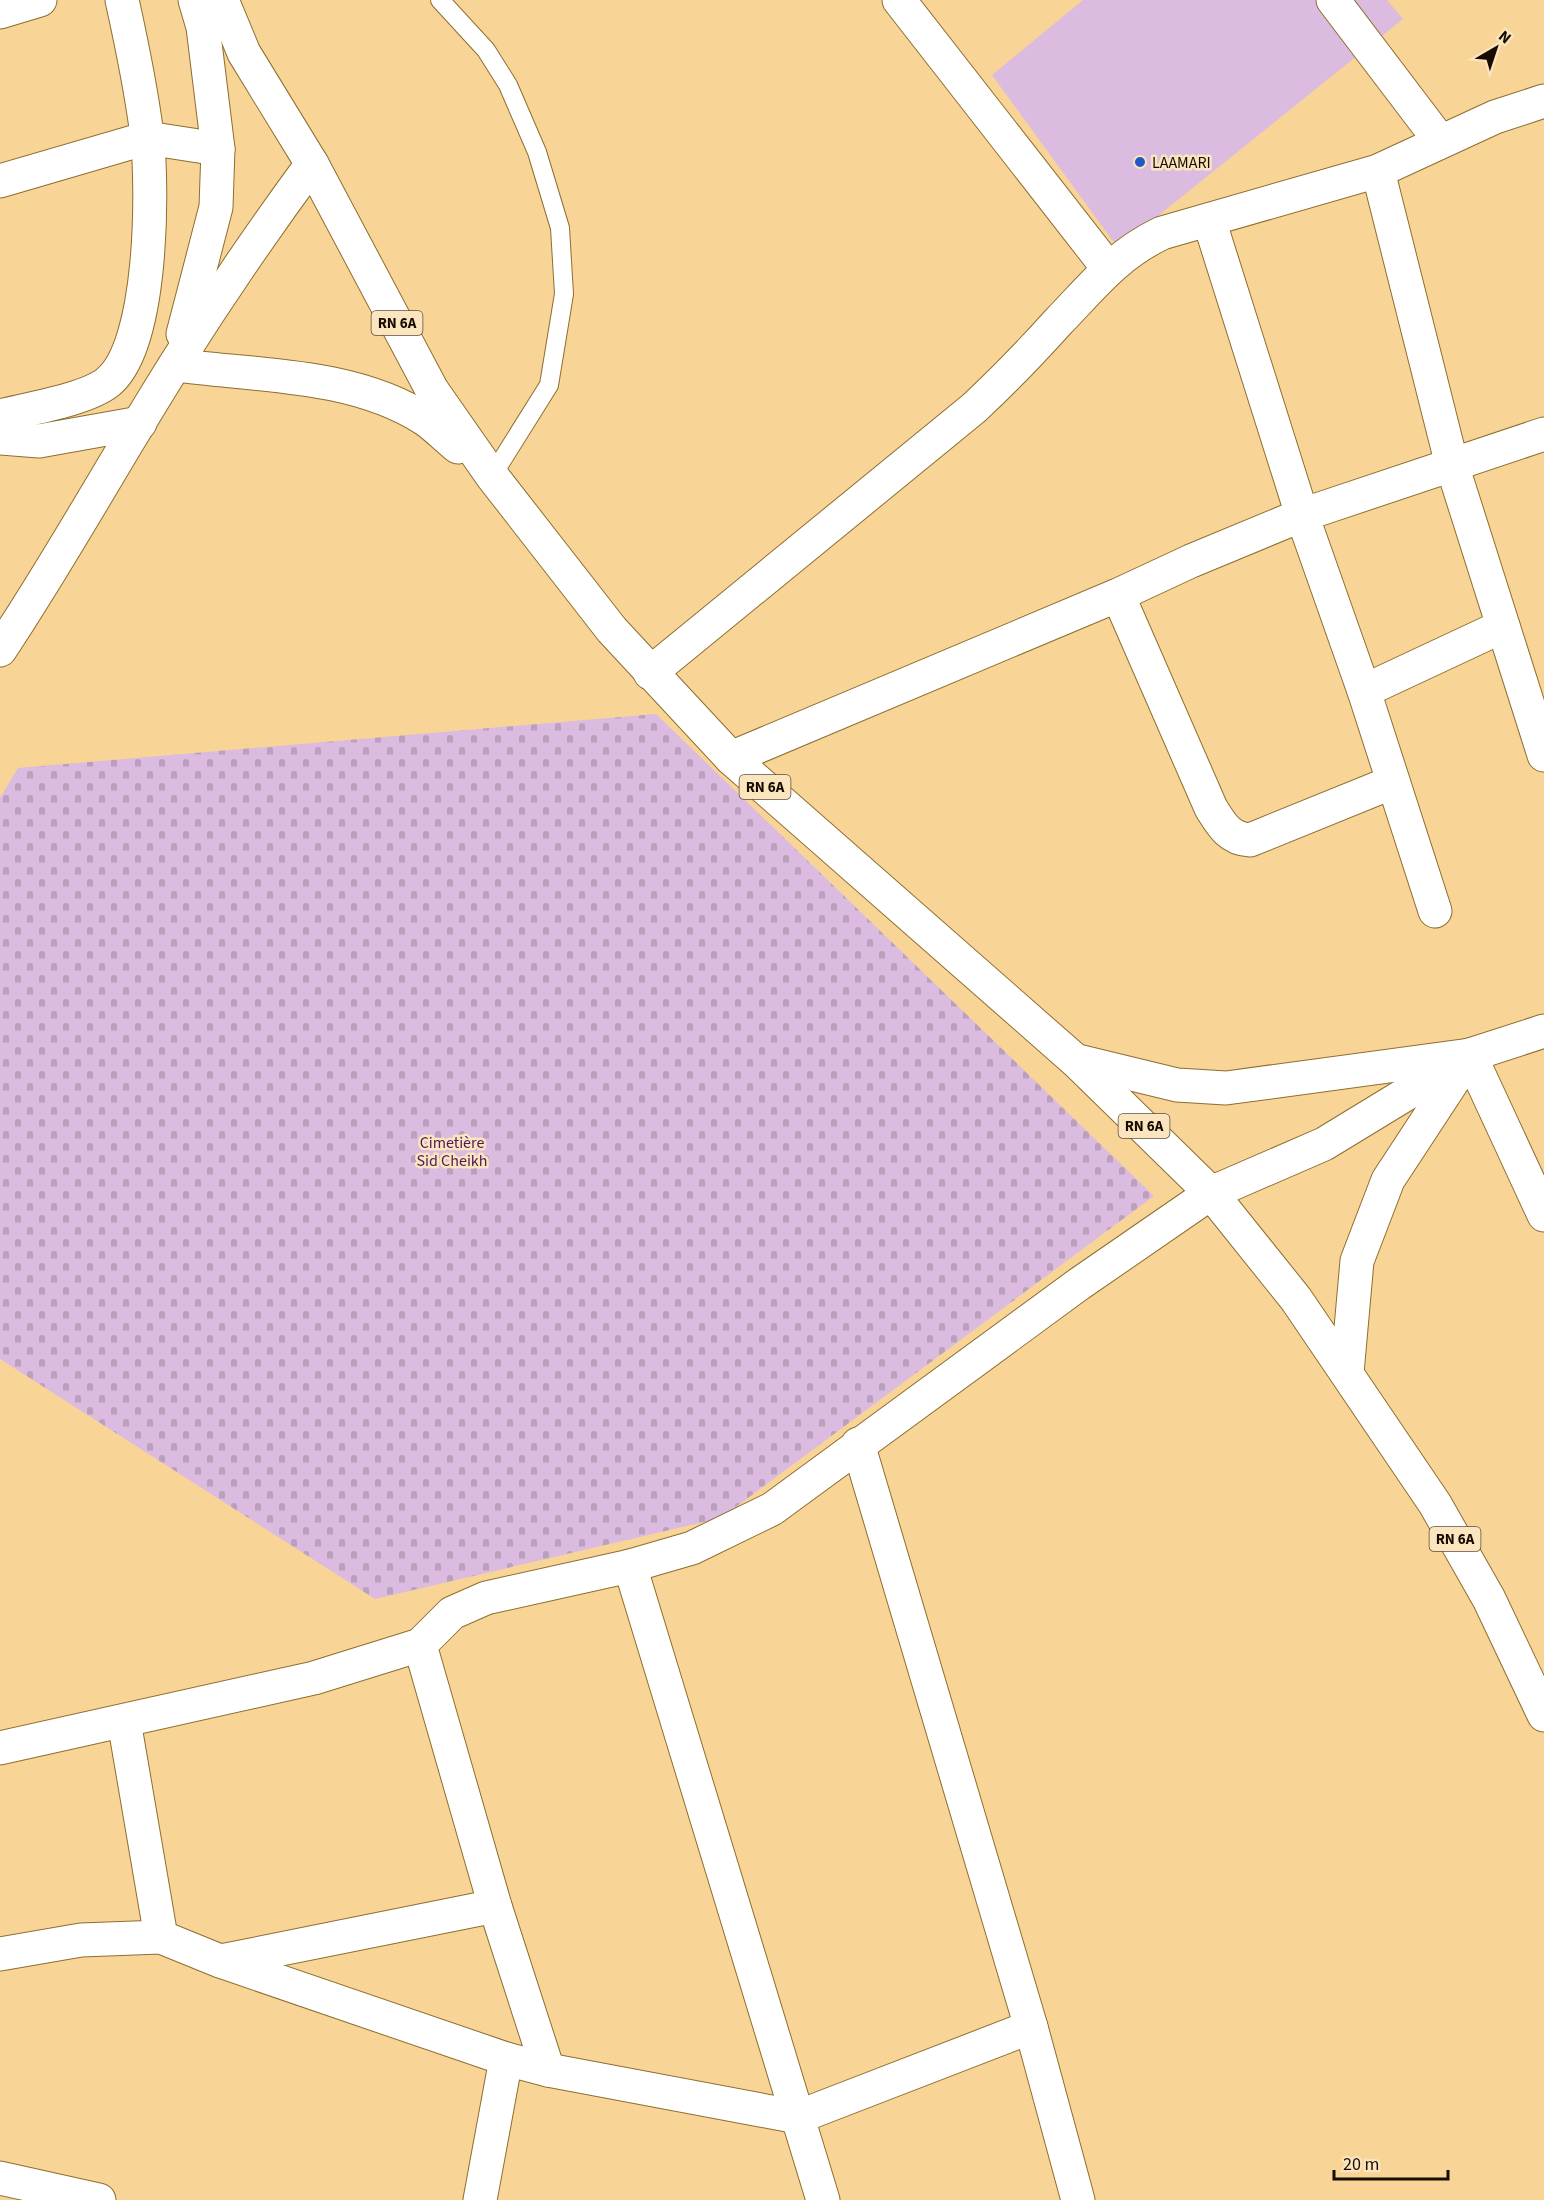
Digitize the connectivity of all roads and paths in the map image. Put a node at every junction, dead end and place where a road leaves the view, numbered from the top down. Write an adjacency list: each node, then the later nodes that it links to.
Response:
1 (40, 0): 8 (street)
2 (122, 0): 10 (street)
3 (195, 0): 12 (street)
4 (222, 0): 13 (street, RN 6A)
5 (440, 0): 24 (lane)
6 (899, 0): 17 (street)
7 (1333, 0): 11 (street)
8 (0, 12)
9 (1544, 101): 11 (street)
10 (147, 138): 12 (street); 15 (street); 19 (street)
11 (1440, 141): 14 (street)
12 (218, 149): 18 (street)
13 (312, 164): 18 (street); 24 (street, RN 6A)
14 (1378, 171): 16 (street); 23 (street)
15 (0, 182)
16 (1209, 220): 17 (street); 25 (street)
17 (1108, 268): 29 (street)
18 (175, 365): 20 (street); 24 (street)
19 (0, 416)
20 (140, 423): 22 (street); 28 (street)
21 (1544, 434): 23 (street)
22 (0, 438)
23 (1452, 465): 25 (street); 27 (street)
24 (492, 476): 29 (street, RN 6A)
25 (1302, 515): 26 (street); 30 (street)
26 (1118, 595): 32 (street); 33 (street)
27 (1503, 626): 30 (street); 31 (street)
28 (0, 650)
29 (650, 673): 32 (street, RN 6A)
30 (1364, 691): 33 (street)
31 (1544, 755)
32 (731, 758): 37 (street, RN 6A)
33 (1392, 782): 34 (street)
34 (1435, 911)
35 (1544, 1032): 36 (street)
36 (1470, 1054): 37 (street); 38 (street); 39 (street); 40 (street)
37 (1076, 1061): 38 (street, RN 6A)
38 (1211, 1193): 40 (street, RN 6A); 41 (street)
39 (1544, 1215)
40 (1347, 1372): 44 (street, RN 6A)
41 (858, 1443): 42 (street); 51 (street)
42 (630, 1566): 43 (street); 54 (street)
43 (420, 1645): 45 (street); 47 (street)
44 (1541, 1699)
45 (124, 1721): 46 (street); 48 (street)
46 (0, 1748)
47 (495, 1906): 50 (street); 53 (street)
48 (161, 1937): 49 (street); 50 (street)
49 (0, 1954)
50 (220, 1961): 52 (street)
51 (1030, 2027): 54 (street); 59 (street)
52 (506, 2059): 53 (street); 57 (street)
53 (548, 2070): 54 (street)
54 (798, 2117): 58 (street)
55 (0, 2178): 56 (street)
56 (99, 2200)
57 (480, 2200)
58 (824, 2200)
59 (1078, 2200)

